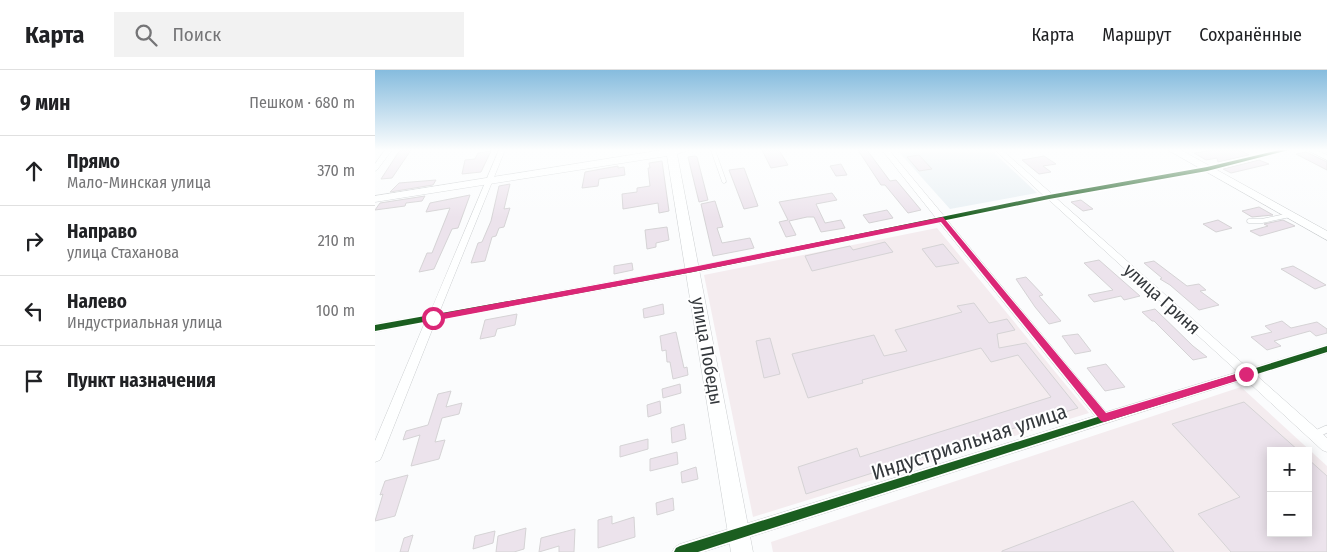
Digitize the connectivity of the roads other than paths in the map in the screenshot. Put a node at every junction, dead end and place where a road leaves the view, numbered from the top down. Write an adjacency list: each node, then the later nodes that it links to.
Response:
1 (492, 172): 10 (street)
2 (545, 172): 10 (street)
3 (678, 172): 17 (street, улица Победы)
4 (721, 172): 9 (lane)
5 (904, 172): 14 (street)
6 (1022, 172): 11 (street, улица Гриня)
7 (1187, 172): 11 (street)
8 (1213, 172): 13 (street)
9 (724, 181)
10 (488, 182): 12 (street); 18 (street)
11 (1049, 197): 14 (street); 21 (street, улица Гриня)
12 (375, 199)
13 (1290, 215): 15 (lane); 16 (street)
14 (943, 219): 17 (street); 22 (street)
15 (1249, 221)
16 (1327, 236)
17 (693, 270): 18 (street); 27 (street, улица Победы)
18 (433, 318): 19 (street); 26 (street)
19 (375, 328)
20 (1327, 350): 21 (street, Индустриальная улица)
21 (1246, 374): 22 (street, Индустриальная улица); 24 (street, улица Гриня)
22 (1104, 418): 27 (street, Индустриальная улица)
23 (1327, 430): 24 (lane)
24 (1314, 434): 25 (street, улица Гриня)
25 (1327, 446)
26 (375, 456)
27 (739, 535): 28 (street, Индустриальная улица); 29 (street, улица Победы)
28 (680, 552)
29 (742, 552)

